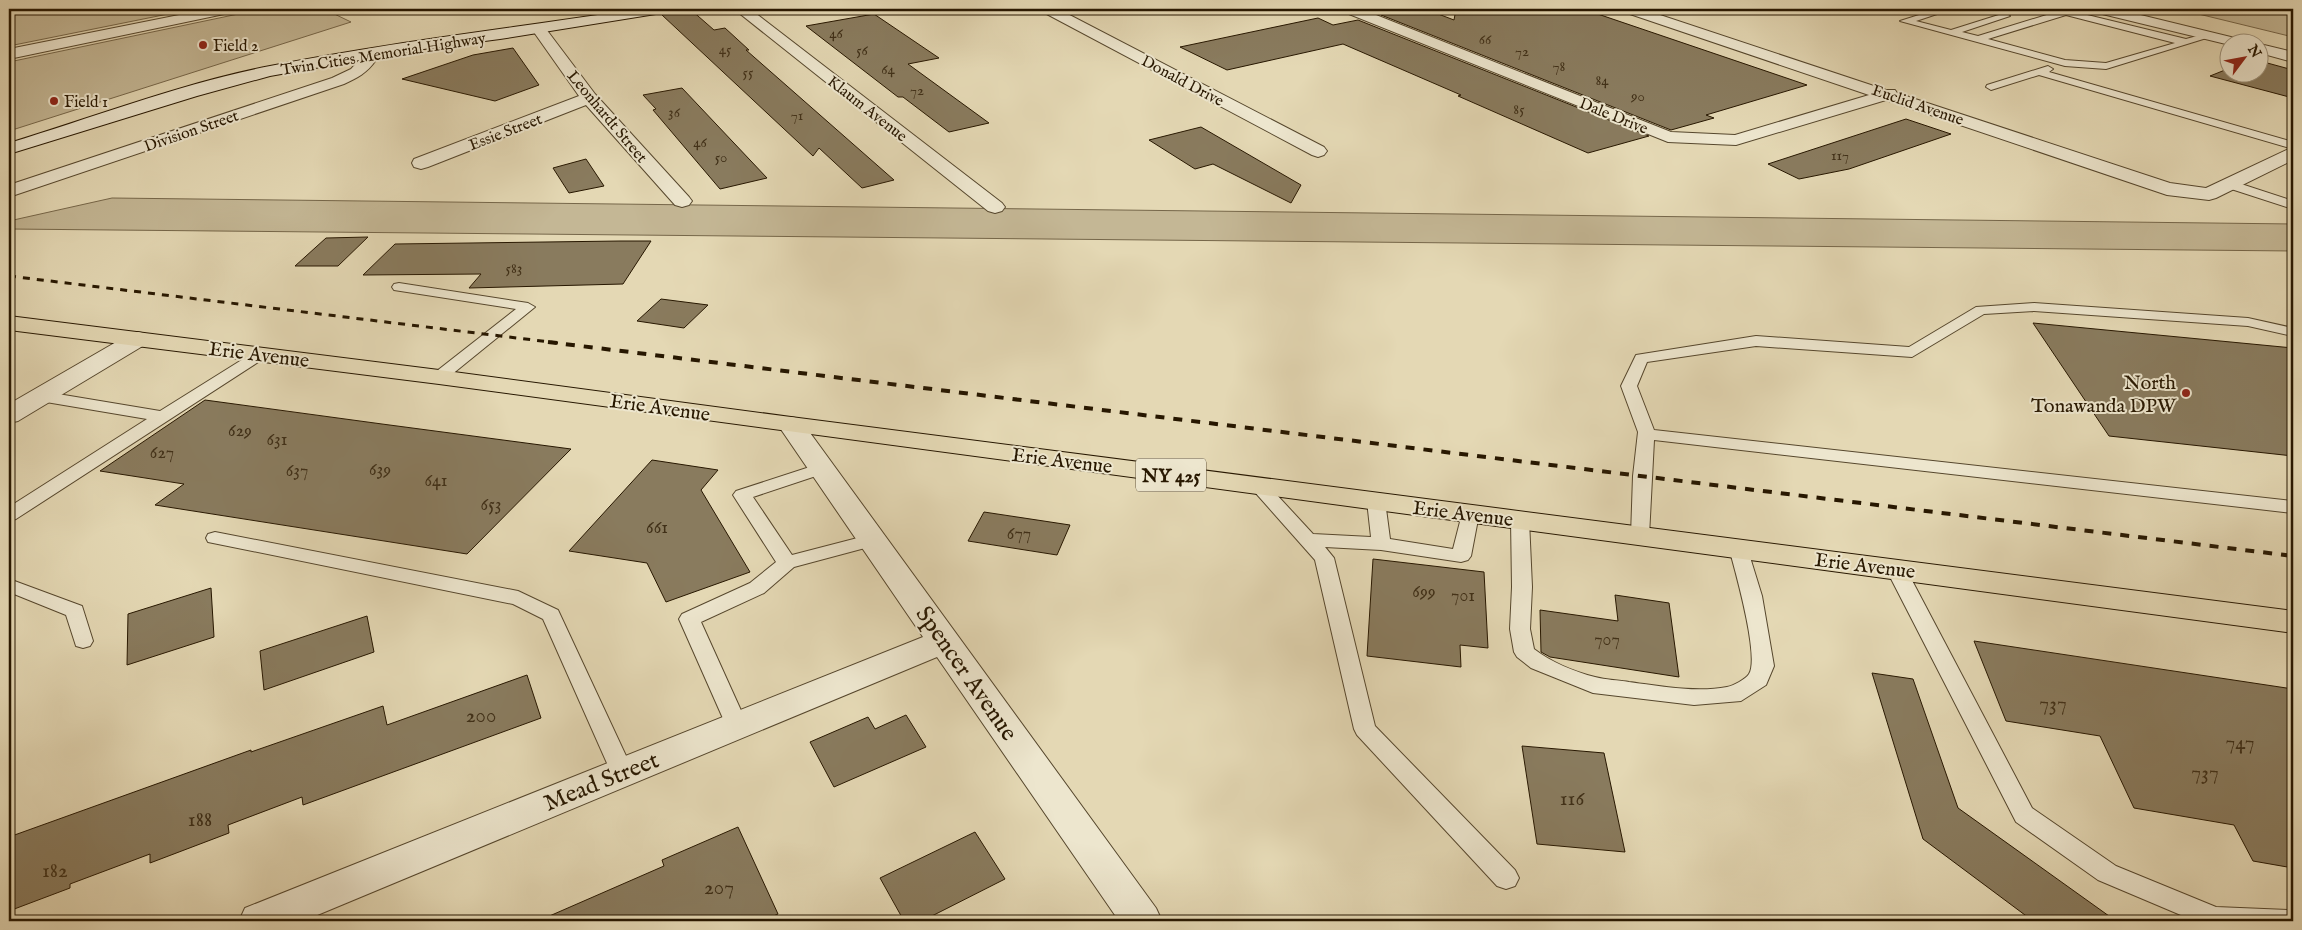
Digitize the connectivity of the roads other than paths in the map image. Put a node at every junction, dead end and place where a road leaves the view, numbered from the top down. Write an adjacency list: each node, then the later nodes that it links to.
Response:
1 (229, 9): 20 (street)
2 (662, 9): 12 (street)
3 (741, 9): 38 (street, Klaum Avenue)
4 (1048, 9): 30 (street, Donald Drive)
5 (1349, 9): 26 (street, Dale Drive)
6 (1629, 9): 26 (street, Euclid Avenue)
7 (1947, 9): 13 (lane)
8 (2075, 9): 10 (lane)
9 (2099, 9): 15 (street)
10 (2065, 12): 16 (lane); 18 (lane)
11 (2005, 16): 13 (lane)
12 (538, 28): 14 (street); 27 (street, Leonhardt Street)
13 (1950, 33): 16 (lane)
14 (500, 35): 22 (street, Twin Cities Memorial Highway); 29 (street, Twin Cities Memorial Highway)
15 (2208, 36): 17 (street); 18 (lane)
16 (1978, 39): 23 (lane)
17 (2220, 39)
18 (2186, 42): 23 (lane)
19 (2270, 51): 21 (street)
20 (9, 54)
21 (2293, 57)
22 (368, 60): 33 (street, Twin Cities Memorial Highway); 35 (street, Division Street)
23 (2065, 63): 24 (lane)
24 (2039, 72): 25 (lane); 28 (lane)
25 (1991, 87)
26 (1889, 94): 34 (street, Euclid Avenue)
27 (589, 98): 32 (street, Essie Street); 36 (street, Leonhardt Street)
28 (2293, 146)
29 (9, 149)
30 (1318, 151)
31 (2293, 153): 34 (street)
32 (422, 164)
33 (9, 165)
34 (2229, 184): 37 (lane)
35 (9, 192)
36 (682, 201)
37 (2293, 205)
38 (995, 207)
39 (399, 287): 44 (lane)
40 (9, 323): 42 (main road, Erie Avenue / NY 425)
41 (2293, 332): 49 (lane)
42 (138, 339): 43 (main road, Erie Avenue / NY 425); 45 (street)
43 (261, 354): 44 (main road, Erie Avenue / NY 425); 47 (lane)
44 (439, 377): 48 (main road, Erie Avenue / NY 425)
45 (40, 396): 46 (street); 47 (lane)
46 (9, 415)
47 (163, 417): 55 (lane)
48 (791, 425): 50 (street, Spencer Avenue); 51 (main road, Erie Avenue / NY 425)
49 (1646, 434): 53 (lane); 57 (lane)
50 (822, 468): 59 (street, Spencer Avenue); 63 (lane)
51 (1259, 486): 52 (main road, Erie Avenue / NY 425); 60 (lane)
52 (1376, 502): 54 (main road, Erie Avenue / NY 425); 61 (lane)
53 (2293, 507)
54 (1470, 514): 56 (main road, Erie Avenue / NY 425); 61 (lane)
55 (9, 515)
56 (1520, 520): 57 (main road, Erie Avenue / NY 425); 62 (lane)
57 (1640, 536): 62 (main road, Erie Avenue / NY 425)
58 (215, 538): 70 (lane)
59 (873, 540): 63 (lane); 67 (street, Spencer Avenue)
60 (1308, 540): 61 (lane); 71 (lane)
61 (1382, 544)
62 (1738, 548): 64 (main road, Erie Avenue / NY 425)
63 (787, 563): 69 (lane)
64 (1896, 569): 66 (main road, Erie Avenue / NY 425); 74 (lane)
65 (9, 585): 68 (lane)
66 (2293, 622)
67 (944, 641): 69 (street, Mead Street); 73 (street, Spencer Avenue)
68 (83, 642)
69 (737, 726): 70 (street, Mead Street)
70 (622, 773): 72 (street, Mead Street)
71 (1506, 878)
72 (270, 919)
73 (1142, 921)
74 (2288, 921)

